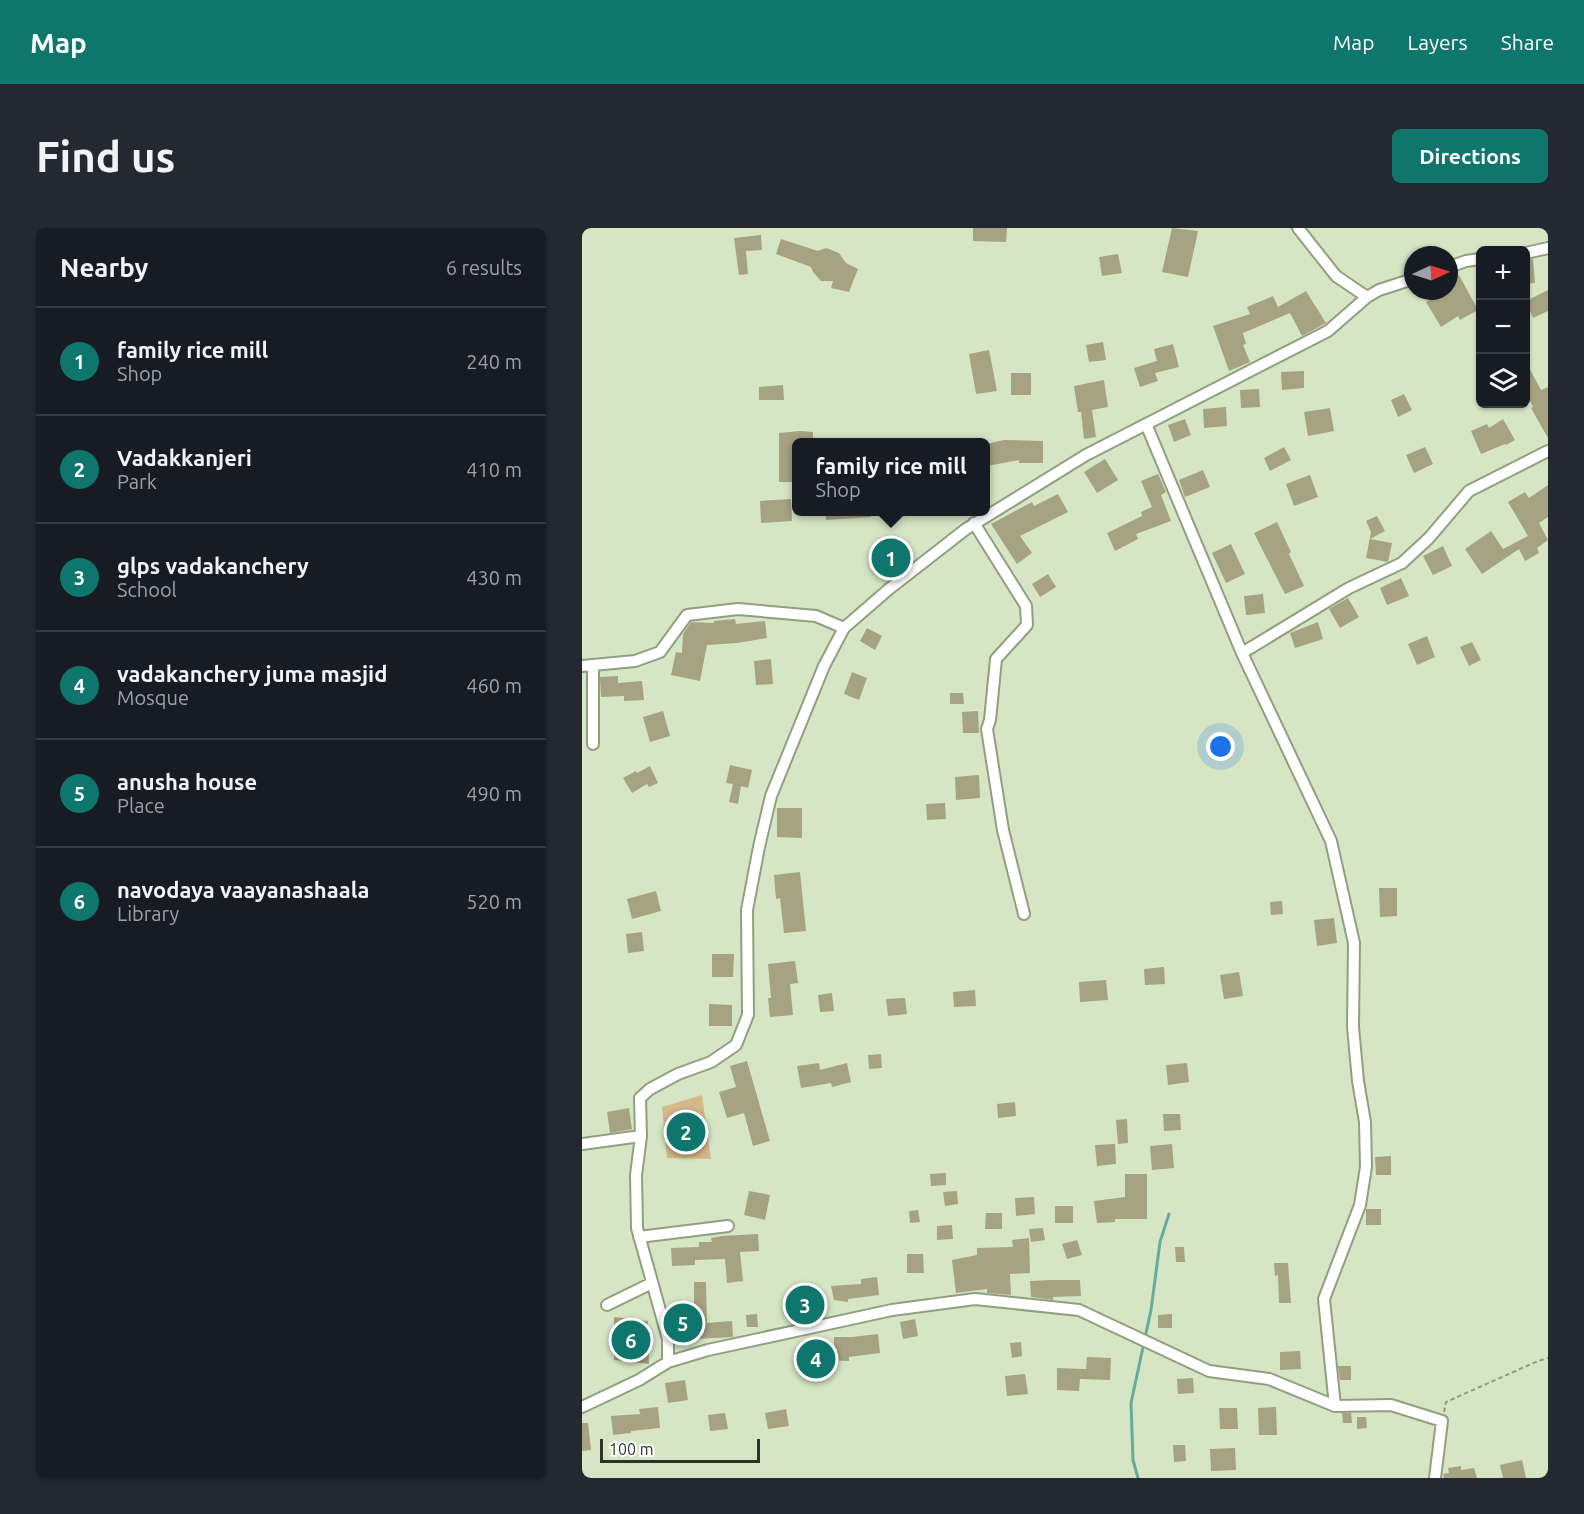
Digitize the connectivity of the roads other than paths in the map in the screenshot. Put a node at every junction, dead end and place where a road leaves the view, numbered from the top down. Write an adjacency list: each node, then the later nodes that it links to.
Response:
1 (1298, 228): 7 (street)
2 (1548, 248): 3 (street)
3 (1530, 252)
4 (1476, 260): 5 (street)
5 (1458, 264)
6 (1404, 282): 7 (street)
7 (1367, 297): 8 (street)
8 (1146, 424): 10 (street); 14 (street)
9 (1548, 452): 14 (street)
10 (990, 513)
11 (986, 516): 12 (street)
12 (974, 523): 13 (street); 17 (street)
13 (844, 628): 15 (street); 18 (street)
14 (1242, 653): 25 (street)
15 (588, 666): 16 (street)
16 (593, 744)
17 (1024, 914)
18 (641, 1136): 19 (street); 21 (street)
19 (582, 1144)
20 (728, 1226): 21 (street)
21 (639, 1237): 22 (street)
22 (652, 1283): 23 (street); 24 (street)
23 (607, 1305)
24 (668, 1362): 25 (street); 26 (street)
25 (1335, 1406): 27 (street)
26 (582, 1407)
27 (1436, 1478)

